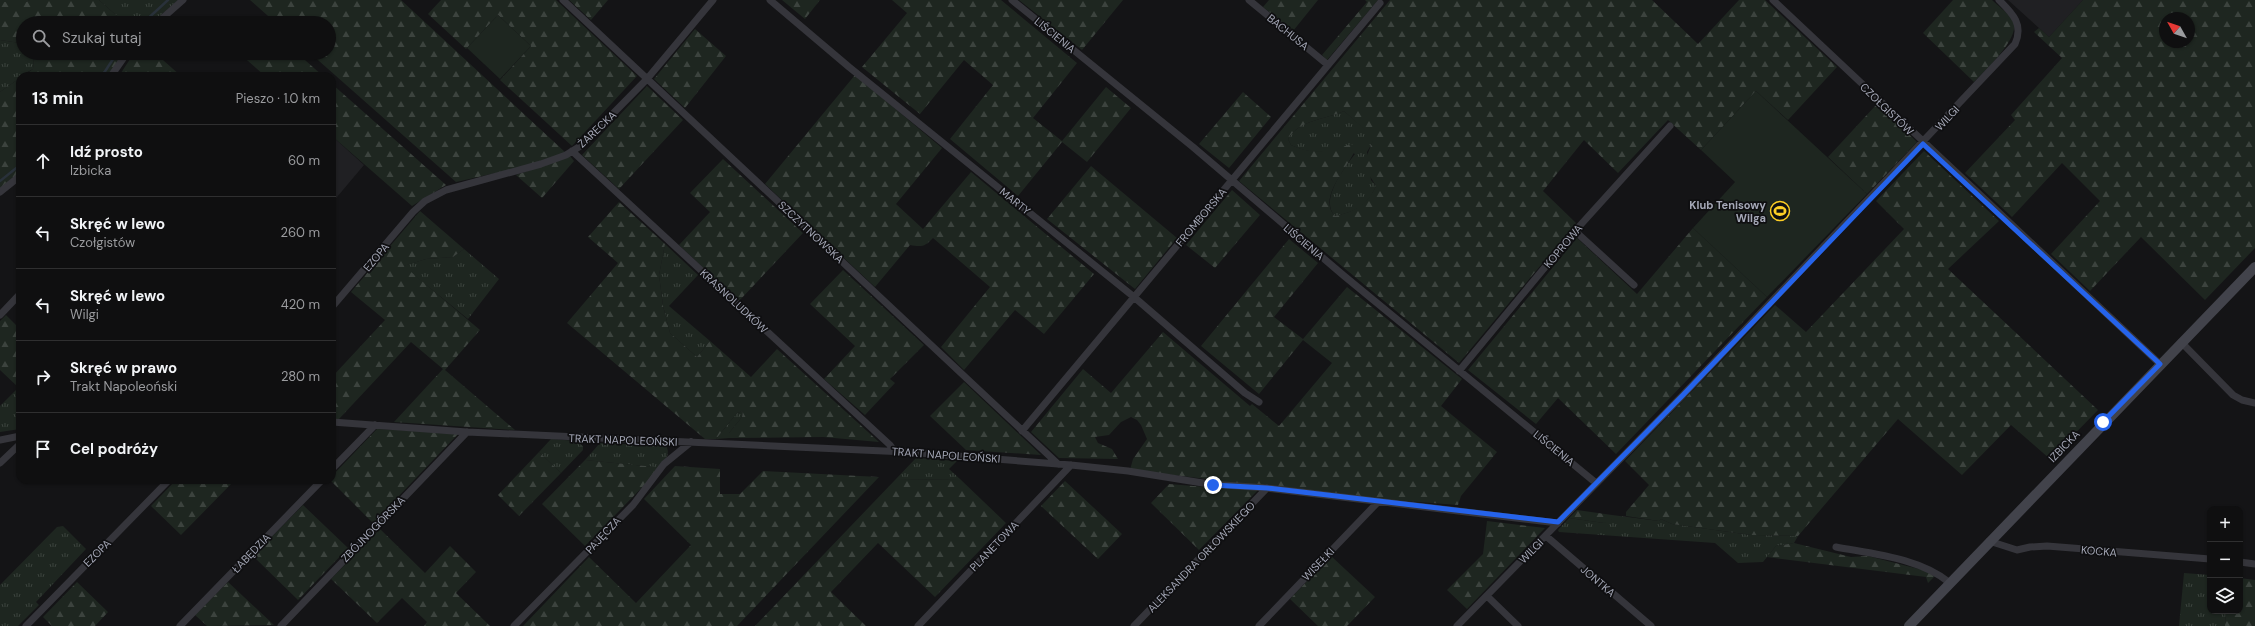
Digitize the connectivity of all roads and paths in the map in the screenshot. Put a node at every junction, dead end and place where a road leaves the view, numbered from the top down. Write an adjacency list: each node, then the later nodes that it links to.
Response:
1 (183, 0): 10 (street)
2 (562, 0): 14 (street, SZCZYTNOWSKA)
3 (713, 0): 14 (street, ŻARECKA)
4 (770, 0): 26 (street, MARTY)
5 (1012, 0): 19 (street, LIŚCIENIA)
6 (1248, 0): 12 (street, BACHUSA)
7 (1773, 0): 16 (street, CZOŁGISTÓW)
8 (1999, 0): 16 (street, WILGI)
9 (1380, 3): 12 (street, FROMBORSKA)
10 (165, 16)
11 (122, 60): 13 (street)
12 (1328, 65): 19 (street, FROMBORSKA)
13 (114, 72)
14 (647, 79): 17 (street, ŻARECKA); 36 (street, SZCZYTNOWSKA)
15 (1670, 126): 22 (street, KOPROWA)
16 (1923, 144): 30 (street, CZOŁGISTÓW); 47 (street, WILGI)
17 (572, 151): 21 (street, ŻARECKA); 42 (street, KRASNOLUDKÓW)
18 (16, 179): 20 (street)
19 (1232, 180): 26 (street, FROMBORSKA); 31 (street, LIŚCIENIA)
20 (0, 192)
21 (419, 205): 27 (street, EZOPA)
22 (1575, 231): 24 (street); 31 (street, KOPROWA)
23 (2255, 266): 29 (street, IZBICKA)
24 (1634, 285)
25 (16, 298): 28 (street)
26 (1134, 298): 32 (street, MARTY); 36 (street, FROMBORSKA)
27 (336, 302)
28 (0, 315)
29 (2180, 342): 30 (street, IZBICKA); 33 (street)
30 (2160, 364): 54 (street, IZBICKA)
31 (1459, 371): 47 (street, LIŚCIENIA)
32 (1259, 402)
33 (2255, 403)
34 (336, 422): 35 (street, TRAKT NAPOLEOŃSKI)
35 (375, 425): 37 (street, TRAKT NAPOLEOŃSKI); 45 (street)
36 (1022, 431): 44 (street, SZCZYTNOWSKA)
37 (467, 432): 40 (street, TRAKT NAPOLEOŃSKI); 63 (street, ZBÓJNOGÓRSKA)
38 (16, 437): 39 (street)
39 (0, 440)
40 (691, 442): 42 (street, TRAKT NAPOLEOŃSKI); 64 (street, PAJĘCZA)
41 (16, 448): 43 (street)
42 (894, 451): 44 (street, TRAKT NAPOLEOŃSKI)
43 (0, 463)
44 (1058, 464): 46 (street, TRAKT NAPOLEOŃSKI)
45 (336, 465)
46 (1071, 465): 50 (street, TRAKT NAPOLEOŃSKI); 65 (street, PLANETOWA)
47 (1596, 482): 52 (street, WILGI)
48 (165, 484): 61 (street, EZOPA)
49 (318, 484): 62 (street, ŁABĘDZIA)
50 (1267, 488): 51 (street, TRAKT NAPOLEOŃSKI); 66 (street, ALEKSANDRA ORŁOWSKIEGO)
51 (1378, 502): 52 (street, TRAKT NAPOLEOŃSKI); 67 (street, WISEŁKI)
52 (1558, 522): 53 (street, WILGI)
53 (1546, 536): 60 (street, WILGI); 70 (street, JONTKA)
54 (1989, 541): 56 (street, KOCKA); 59 (street, IZBICKA)
55 (1836, 547): 59 (street)
56 (2207, 559)
57 (2243, 562): 58 (street)
58 (2255, 564)
59 (1950, 583): 71 (street, IZBICKA)
60 (1486, 596): 68 (street, WILGI); 69 (street)
61 (26, 626)
62 (180, 626)
63 (281, 626)
64 (514, 626)
65 (918, 626)
66 (1134, 626)
67 (1259, 626)
68 (1458, 626)
69 (1518, 626)
70 (1651, 626)
71 (1909, 626)

